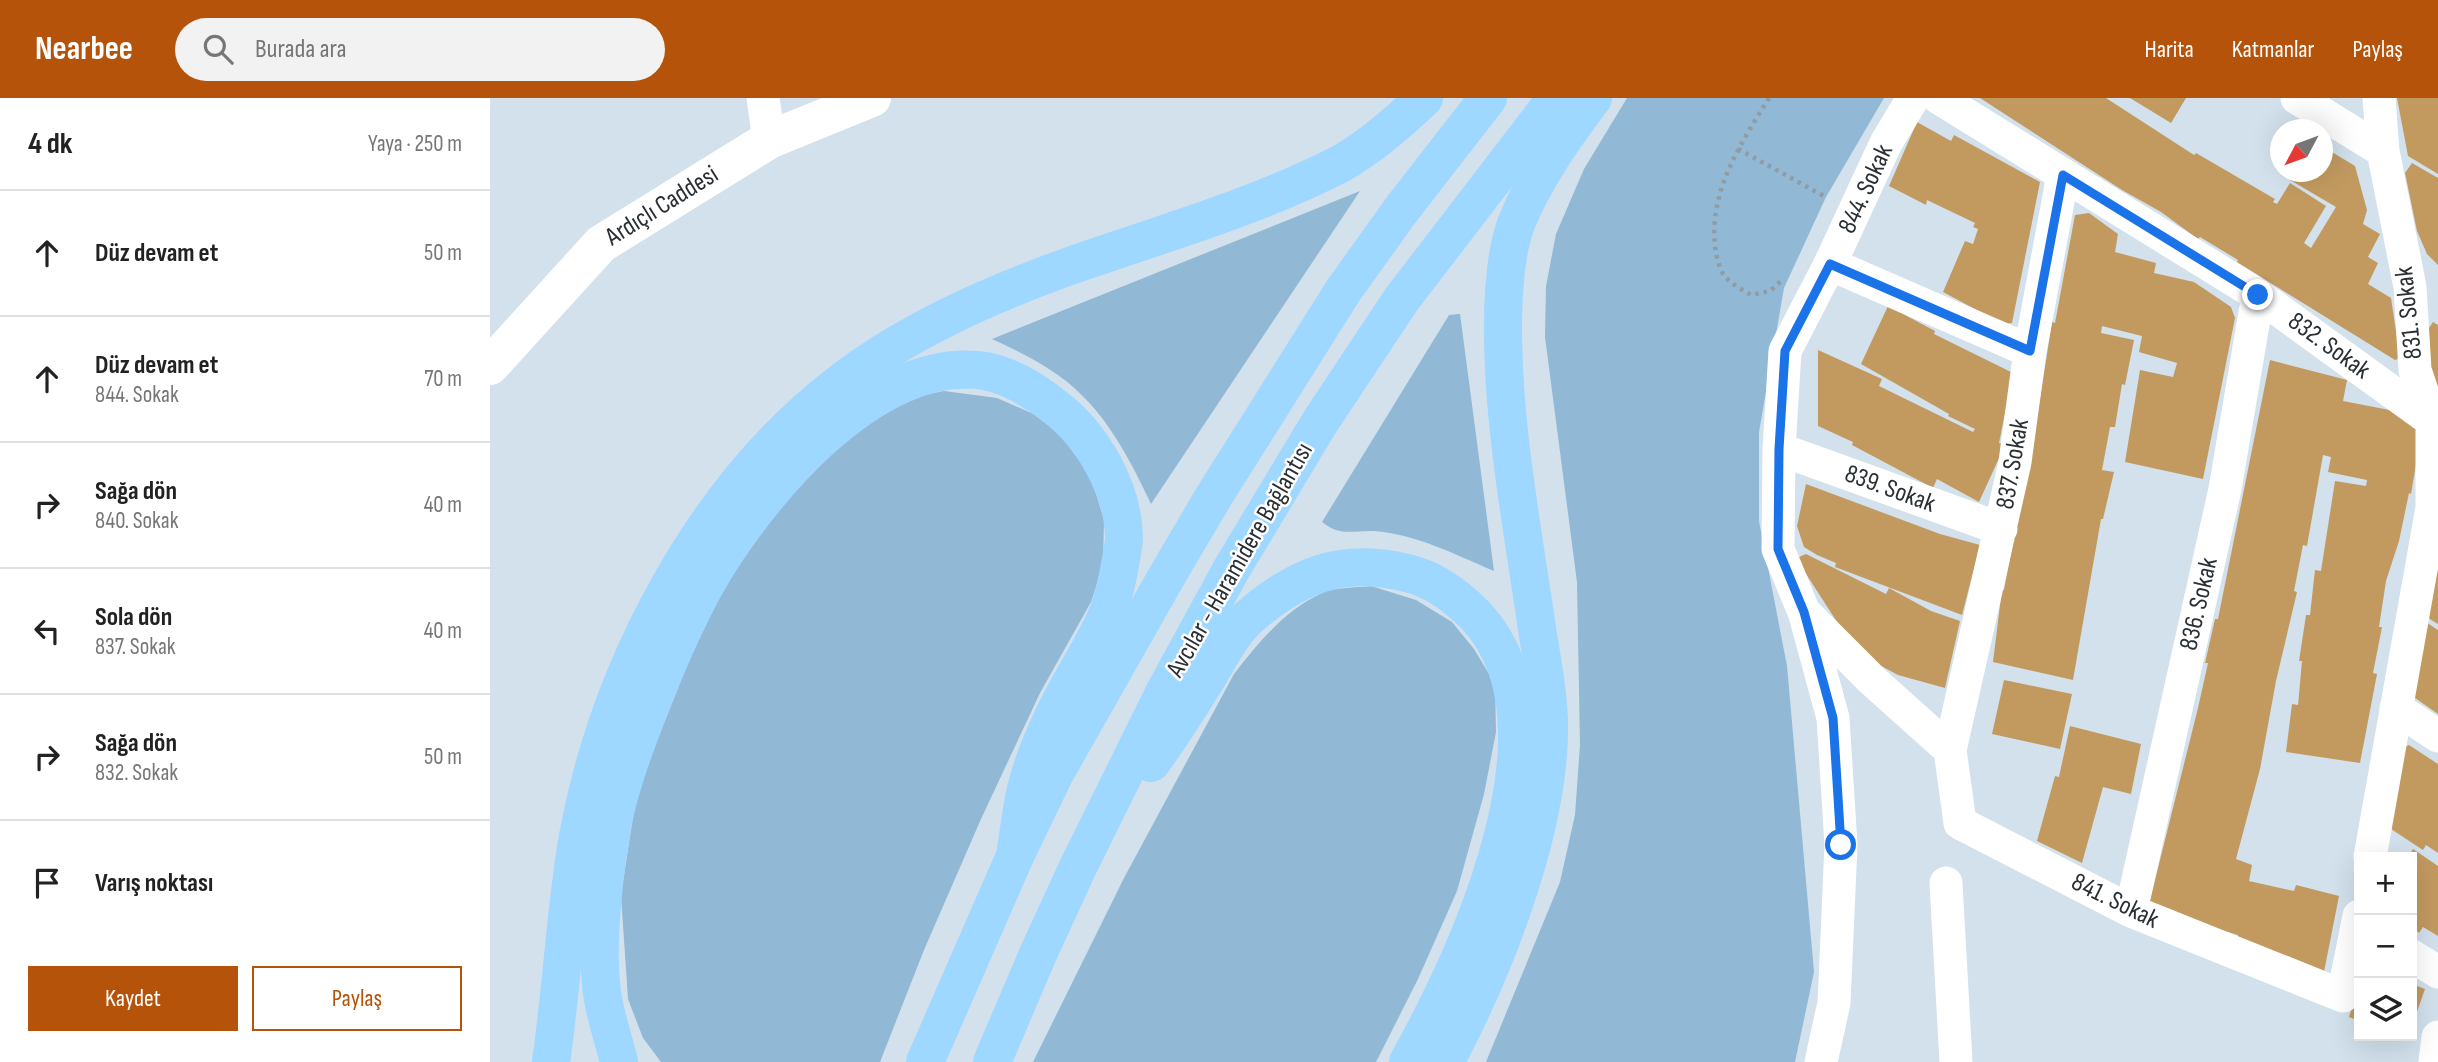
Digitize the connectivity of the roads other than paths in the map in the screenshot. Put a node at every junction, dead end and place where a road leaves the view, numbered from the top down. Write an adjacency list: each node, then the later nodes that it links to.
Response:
1 (763, 98): 11 (street)
2 (872, 98): 11 (main road, Ardıçlı Caddesi)
3 (1423, 98): 37 (highway)
4 (1488, 98): 30 (highway, Avcılar - Haramidere Bağlantısı)
5 (1556, 98): 28 (highway, Avcılar - Haramidere Bağlantısı)
6 (1593, 98): 42 (highway)
7 (1913, 98): 14 (street, 844. Sokak)
8 (1939, 98): 13 (street, 832. Sokak)
9 (2297, 98): 12 (street)
10 (2379, 98): 12 (street, 831. Sokak)
11 (769, 140): 19 (main road, Ardıçlı Caddesi)
12 (2383, 151): 15 (street, 831. Sokak)
13 (2063, 175): 16 (street, 832. Sokak); 18 (street, 837. Sokak)
14 (1830, 264): 18 (street); 21 (street, 844. Sokak)
15 (2410, 287): 17 (street); 20 (street, 831. Sokak)
16 (2258, 295): 20 (street, 832. Sokak); 32 (street, 836. Sokak)
17 (2438, 304)
18 (2030, 351): 23 (street, 837. Sokak)
19 (490, 366)
20 (2432, 421): 22 (street, 831. Sokak)
21 (1779, 449): 23 (street, 839. Sokak); 24 (street, 844. Sokak)
22 (2435, 510): 25 (street, 831. Sokak)
23 (2001, 529): 27 (street, 837. Sokak)
24 (1804, 612): 27 (street, 844. Sokak); 43 (street)
25 (2396, 708): 26 (street); 29 (street, 831. Sokak)
26 (2438, 736)
27 (1950, 750): 32 (street, 841. Sokak)
28 (1104, 817): 40 (highway, Avcılar - Haramidere Bağlantısı); 41 (highway)
29 (2371, 852)
30 (1015, 856): 38 (highway); 39 (highway, Avcılar - Haramidere Bağlantısı)
31 (1946, 883): 44 (street)
32 (2131, 911): 33 (street, 841. Sokak)
33 (2354, 945)
34 (2417, 959): 35 (street)
35 (2438, 972)
36 (2438, 1037): 45 (street)
37 (551, 1062)
38 (619, 1062)
39 (925, 1062)
40 (992, 1062)
41 (1408, 1062)
42 (1445, 1062)
43 (1821, 1062)
44 (1956, 1062)
45 (2435, 1062)

